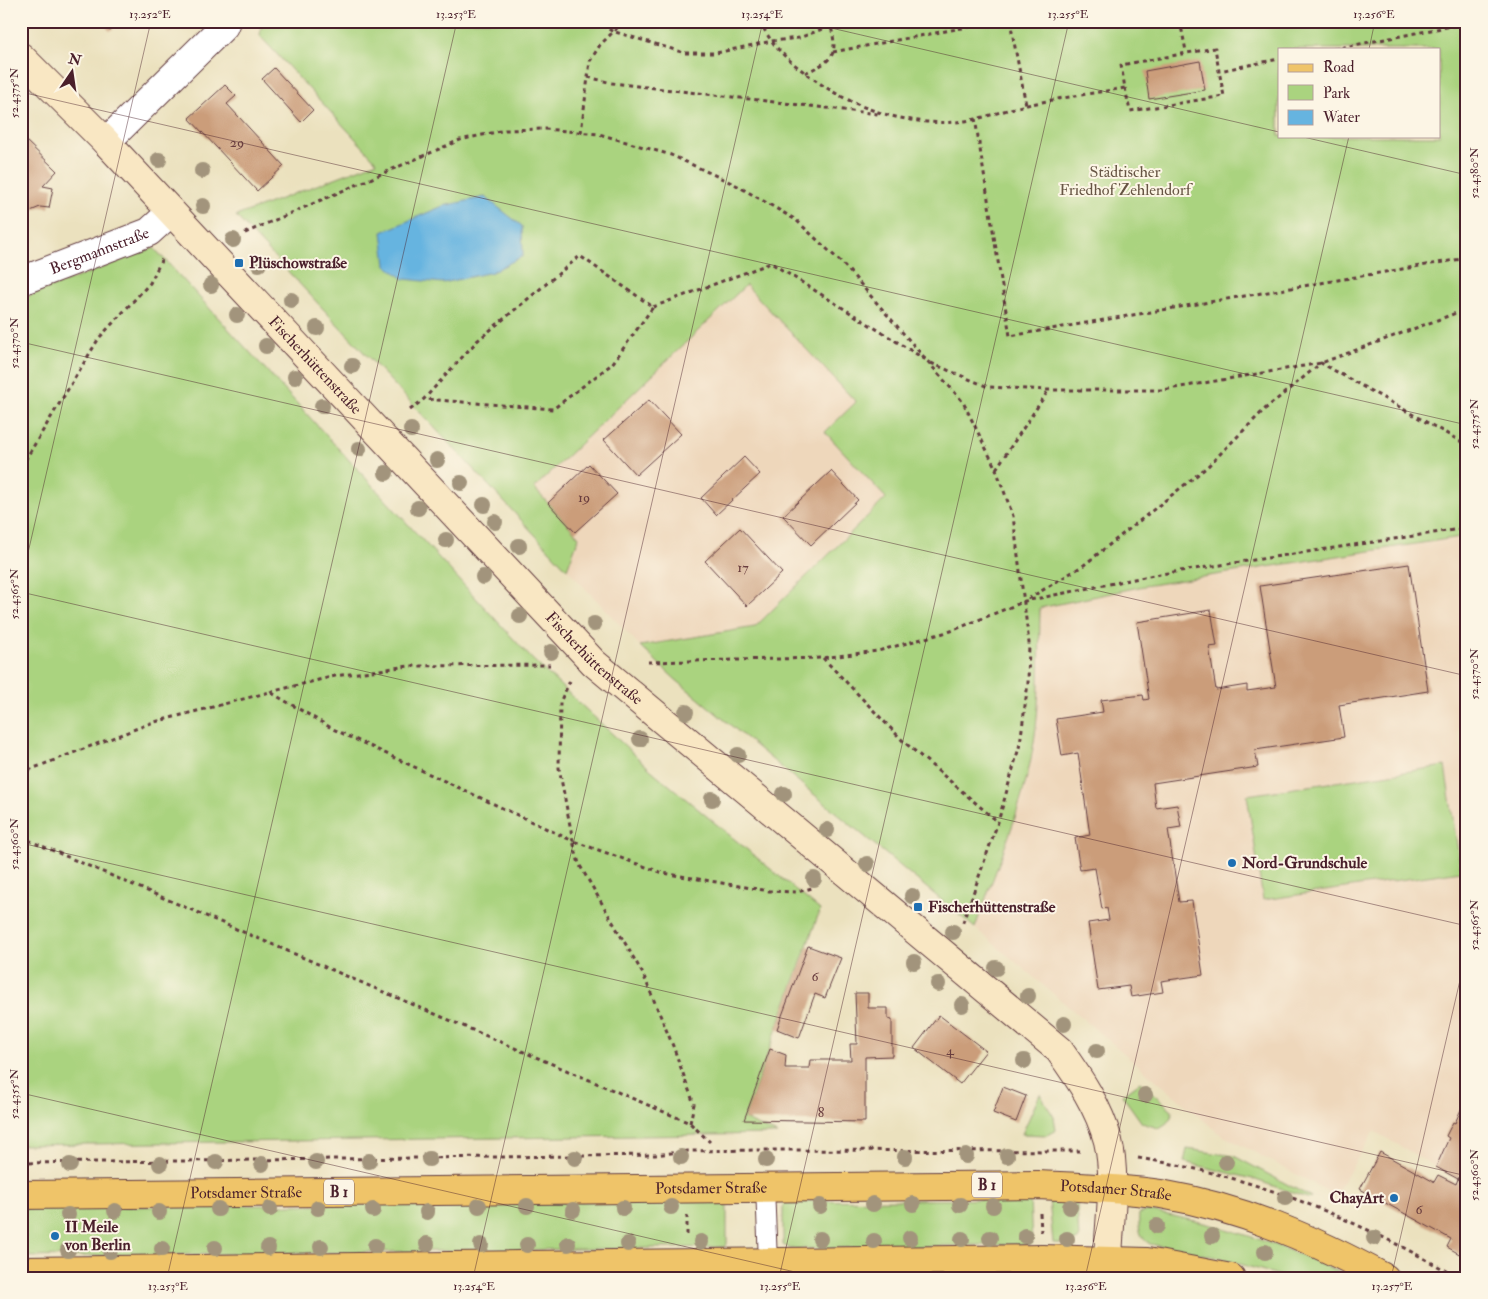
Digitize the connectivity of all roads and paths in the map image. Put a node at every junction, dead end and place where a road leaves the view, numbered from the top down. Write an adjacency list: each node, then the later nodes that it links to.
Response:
1 (226, 21): 26 (street)
2 (594, 21): 11 (path)
3 (624, 21): 11 (path)
4 (760, 21): 12 (path)
5 (842, 21): 10 (path)
6 (1000, 21): 14 (path)
7 (1010, 21): 22 (path)
8 (1180, 21): 15 (path)
9 (1467, 23): 13 (path)
10 (831, 27): 12 (path); 14 (path)
11 (612, 31): 12 (path); 20 (path)
12 (772, 41): 19 (path)
13 (1339, 48)
14 (833, 52): 19 (path)
15 (1186, 52): 18 (path); 21 (path)
16 (21, 57): 26 (street, Fischerhüttenstraße)
17 (1278, 59): 18 (path)
18 (1220, 71): 21 (path)
19 (805, 73): 23 (path)
20 (588, 77): 23 (path); 25 (path)
21 (1125, 88): 22 (path)
22 (1026, 105): 24 (path)
23 (886, 115): 24 (path)
24 (975, 118): 30 (path)
25 (581, 133): 28 (path); 34 (path)
26 (106, 142): 27 (street, Fischerhüttenstraße)
27 (171, 212): 31 (street, Bergmannstraße); 60 (street, Fischerhüttenstraße)
28 (245, 233)
29 (167, 250): 40 (path)
30 (1467, 258)
31 (21, 281)
32 (653, 307): 34 (path); 37 (path); 37 (path)
33 (1467, 309): 35 (path)
34 (928, 362): 36 (path); 41 (path)
35 (1321, 363): 36 (path); 39 (path); 43 (path)
36 (1048, 390): 41 (path)
37 (424, 399): 38 (path)
38 (410, 410)
39 (1467, 445)
40 (21, 467)
41 (996, 469): 43 (path)
42 (1467, 528): 43 (path)
43 (1025, 601): 44 (path); 50 (path)
44 (822, 658): 45 (path); 50 (path)
45 (648, 662)
46 (550, 665): 48 (path)
47 (570, 681): 52 (path)
48 (270, 692): 49 (path); 52 (path)
49 (21, 773)
50 (998, 822): 54 (path)
51 (21, 837): 55 (path)
52 (573, 841): 53 (path); 55 (path)
53 (812, 888)
54 (962, 925)
55 (690, 1123): 56 (path)
56 (710, 1142)
57 (1023, 1149): 58 (path)
58 (21, 1163)
59 (765, 1187): 60 (main road, Potsdamer Straße / B 1); 61 (main road, Potsdamer Straße / B 1); 67 (lane)
60 (1112, 1188): 66 (street, Fischerhüttenstraße); 70 (main road, Potsdamer Straße / B 1)
61 (21, 1195)
62 (1040, 1208): 64 (path)
63 (687, 1210): 65 (path)
64 (1041, 1236)
65 (687, 1238)
66 (1108, 1260): 67 (main road); 69 (main road)
67 (768, 1262): 68 (main road)
68 (21, 1271)
69 (1231, 1278)
70 (1385, 1278)

